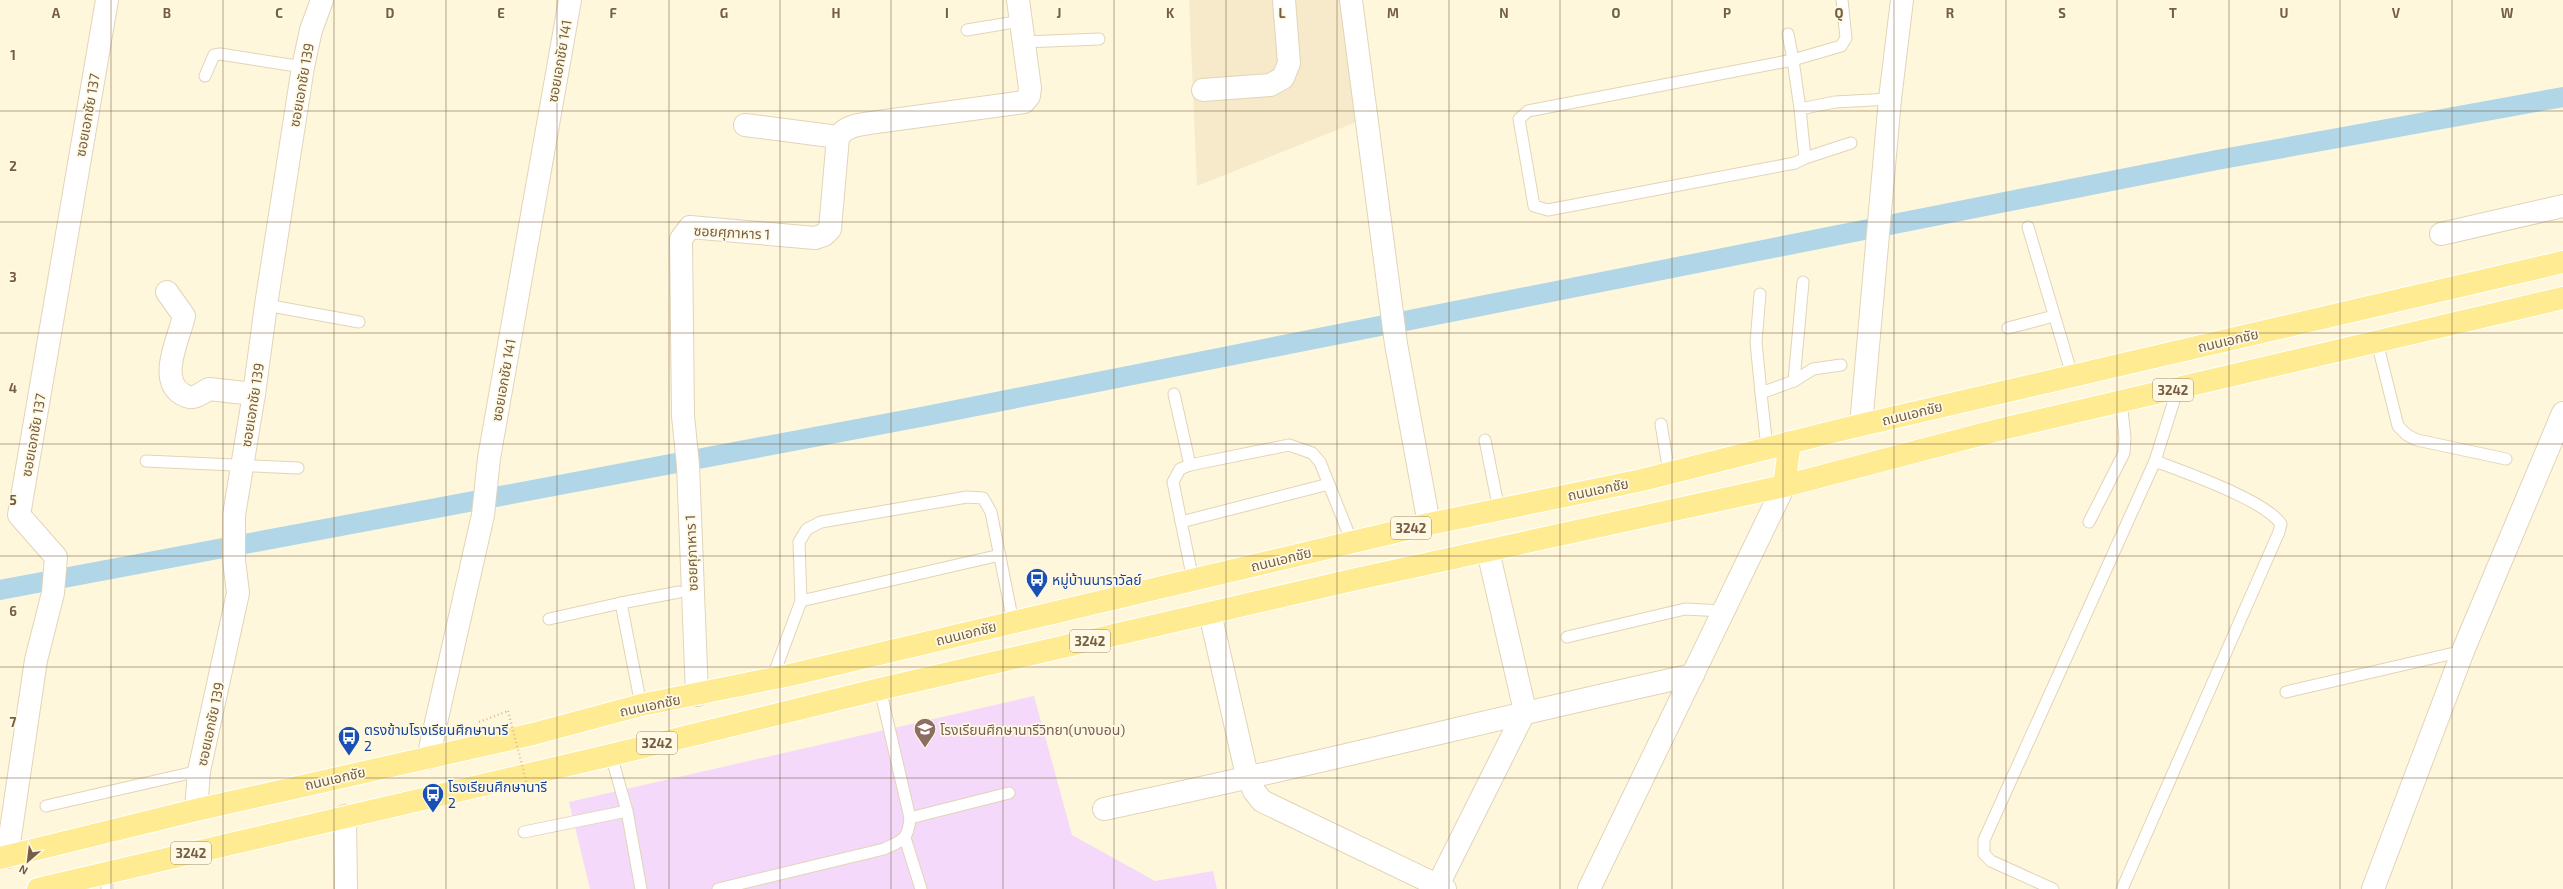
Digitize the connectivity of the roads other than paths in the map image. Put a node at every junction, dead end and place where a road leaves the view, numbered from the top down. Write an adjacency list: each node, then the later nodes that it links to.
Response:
1 (107, 0): 96 (street, ซอยเอกชัย 137)
2 (322, 0): 14 (street, ซอยเอกชัย 139)
3 (570, 0): 84 (street, ซอยเอกชัย 141)
4 (1018, 0): 10 (street)
5 (1284, 0): 16 (street)
6 (1351, 0): 62 (street)
7 (1842, 0): 13 (lane)
8 (1902, 0): 17 (street)
9 (967, 30): 10 (lane)
10 (1023, 32): 12 (lane); 20 (street)
11 (1788, 34): 13 (lane)
12 (1099, 39)
13 (1793, 60): 18 (lane); 22 (lane)
14 (303, 67): 15 (lane); 31 (street, ซอยเอกชัย 139)
15 (205, 76)
16 (1203, 90)
17 (1890, 99): 18 (lane); 46 (street)
18 (1800, 109): 22 (lane)
19 (745, 125): 20 (street)
20 (838, 137): 80 (street, ซอยศุภาหาร 1)
21 (1851, 143): 22 (lane)
22 (1805, 158)
23 (2563, 206): 25 (street)
24 (2028, 227): 32 (lane)
25 (2441, 234)
26 (2563, 262): 37 (main road, ถนนเอกชัย / 3242)
27 (1803, 282): 38 (lane)
28 (167, 292): 41 (street)
29 (1760, 294): 40 (lane)
30 (2563, 298): 35 (main road, 3242)
31 (266, 305): 33 (lane); 41 (street, ซอยเอกชัย 139)
32 (2054, 316): 34 (lane); 37 (lane)
33 (359, 322)
34 (2008, 328)
35 (2377, 342): 39 (main road, 3242); 50 (lane)
36 (1841, 365): 38 (lane)
37 (2072, 375): 46 (main road, ถนนเอกชัย / 3242)
38 (1794, 381): 40 (lane)
39 (2178, 388): 43 (main road, 3242); 52 (lane)
40 (1761, 393): 49 (lane)
41 (254, 394): 54 (street, ซอยเอกชัย 139)
42 (1174, 394): 53 (lane)
43 (2121, 401): 58 (main road, 3242); 61 (lane)
44 (2563, 413): 75 (street)
45 (1661, 424): 56 (lane)
46 (1861, 426): 48 (main road, ถนนเอกชัย / 3242)
47 (1485, 440): 59 (lane)
48 (1790, 442): 49 (main road, ถนนเอกชัย / 3242); 58 (main road)
49 (1767, 448): 56 (main road, ถนนเอกชัย / 3242)
50 (2506, 458)
51 (146, 461): 54 (lane)
52 (2155, 461): 105 (lane); 106 (lane)
53 (1190, 465): 57 (lane); 60 (lane)
54 (242, 466): 55 (lane); 85 (street, ซอยเอกชัย 139)
55 (298, 468)
56 (1669, 472): 59 (main road, ถนนเอกชัย / 3242)
57 (1329, 484): 60 (lane); 63 (lane)
58 (1784, 486): 64 (main road, 3242); 70 (street)
59 (1499, 510): 62 (main road, ถนนเอกชัย / 3242)
60 (1181, 522): 66 (lane)
61 (2089, 522)
62 (1429, 524): 63 (main road, ถนนเอกชัย / 3242)
63 (1352, 542): 66 (main road, ถนนเอกชัย / 3242)
64 (1488, 551): 71 (main road, 3242); 82 (street)
65 (1000, 555): 68 (lane); 68 (lane); 73 (lane)
66 (1193, 580): 73 (main road, ถนนเอกชัย / 3242)
67 (679, 592): 69 (lane)
68 (801, 601): 77 (lane)
69 (621, 602): 72 (lane); 81 (lane)
70 (1723, 611): 74 (lane); 76 (street)
71 (1210, 613): 78 (main road, 3242); 86 (street)
72 (550, 618)
73 (1013, 622): 77 (main road, ถนนเอกชัย / 3242)
74 (1567, 637)
75 (2463, 651): 79 (lane); 107 (street)
76 (1693, 675): 82 (street); 104 (street)
77 (772, 679): 80 (main road, ถนนเอกชัย / 3242)
78 (880, 689): 83 (main road, 3242); 93 (lane)
79 (2286, 692)
80 (697, 695): 81 (main road, ถนนเอกชัย / 3242)
81 (641, 705): 84 (main road, ถนนเอกชัย / 3242)
82 (1526, 711): 86 (street); 98 (street)
83 (611, 755): 91 (lane); 92 (main road, 3242)
84 (428, 758): 90 (main road, ถนนเอกชัย / 3242)
85 (199, 771): 88 (lane); 90 (street, ซอยเอกชัย 139)
86 (1249, 779): 89 (street); 98 (street)
87 (1009, 793): 93 (lane)
88 (46, 806)
89 (1104, 809)
90 (196, 810): 96 (main road, ถนนเอกชัย / 3242)
91 (627, 811): 94 (lane); 101 (lane)
92 (345, 816): 97 (main road, 3242); 100 (street)
93 (910, 818): 95 (lane)
94 (524, 832)
95 (905, 838): 102 (lane); 103 (lane)
96 (3, 857)
97 (107, 881): 99 (main road, 3242)
98 (1442, 887)
99 (43, 888)
100 (346, 889)
101 (641, 889)
102 (718, 889)
103 (921, 889)
104 (1589, 889)
105 (2053, 889)
106 (2122, 889)
107 (2373, 889)

